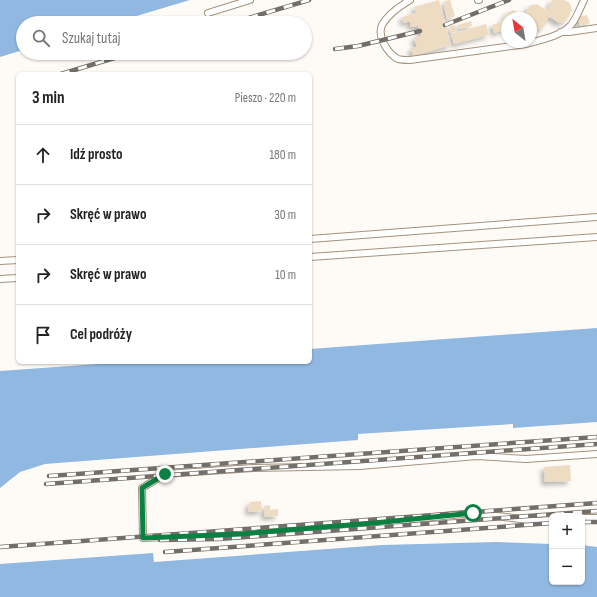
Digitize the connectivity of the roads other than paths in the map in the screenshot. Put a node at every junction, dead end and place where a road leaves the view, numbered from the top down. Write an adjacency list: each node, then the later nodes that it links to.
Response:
1 (250, 0): 4 (lane)
2 (410, 0): 6 (lane)
3 (584, 0): 6 (lane)
4 (208, 13)
5 (597, 28): 6 (lane)
6 (561, 32)
7 (597, 217): 9 (lane)
8 (597, 237): 10 (lane)
9 (312, 239)
10 (312, 257)
11 (16, 260): 12 (lane)
12 (0, 261)
13 (16, 278): 14 (lane)
14 (0, 279)
15 (597, 454): 18 (lane)
16 (585, 518): 17 (lane)
17 (597, 518)
18 (549, 520)

